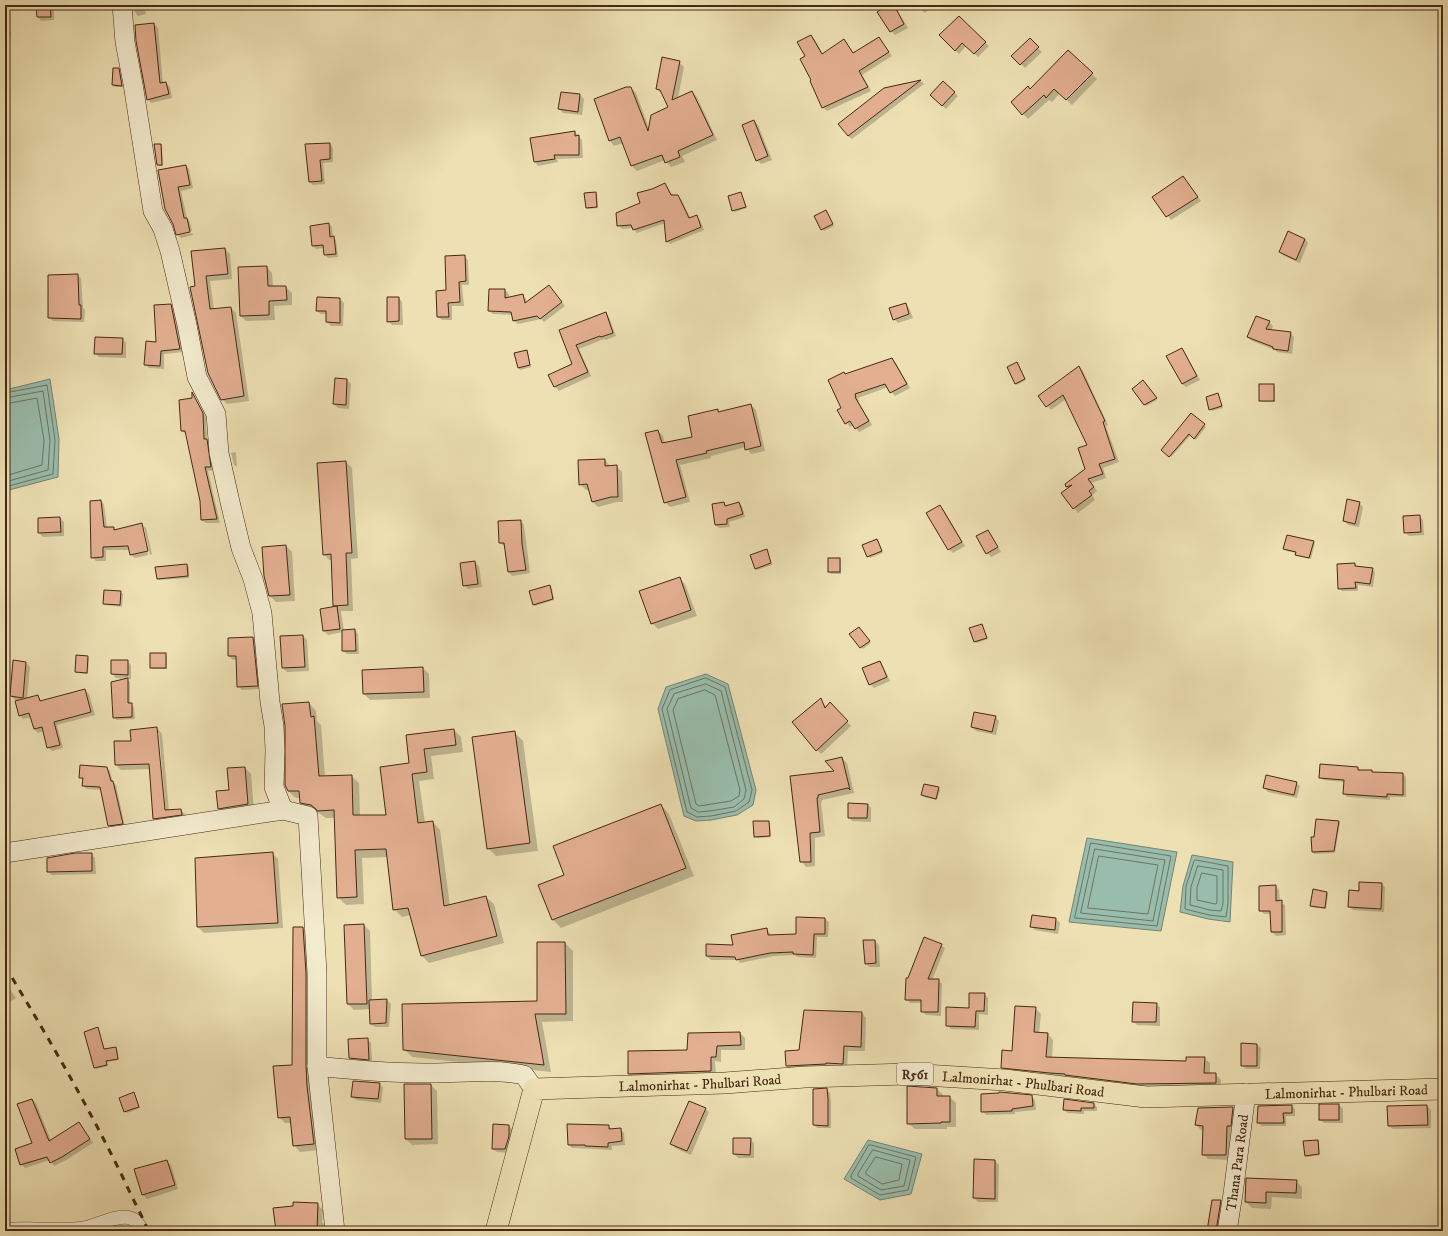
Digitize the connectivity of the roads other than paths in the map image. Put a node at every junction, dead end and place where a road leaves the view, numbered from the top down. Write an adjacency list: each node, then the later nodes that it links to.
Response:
1 (122, 5): 2 (street)
2 (283, 810): 3 (street); 4 (street)
3 (5, 853)
4 (317, 1066): 5 (street); 10 (street)
5 (534, 1089): 7 (main road, Lalmonirhat - Phulbari Road / R561); 11 (main road)
6 (1443, 1090): 7 (main road, Lalmonirhat - Phulbari Road / R561)
7 (1246, 1093): 12 (street, Thana Para Road)
8 (5, 1230): 9 (street)
9 (142, 1231)
10 (335, 1231)
11 (496, 1231)
12 (1227, 1231)

